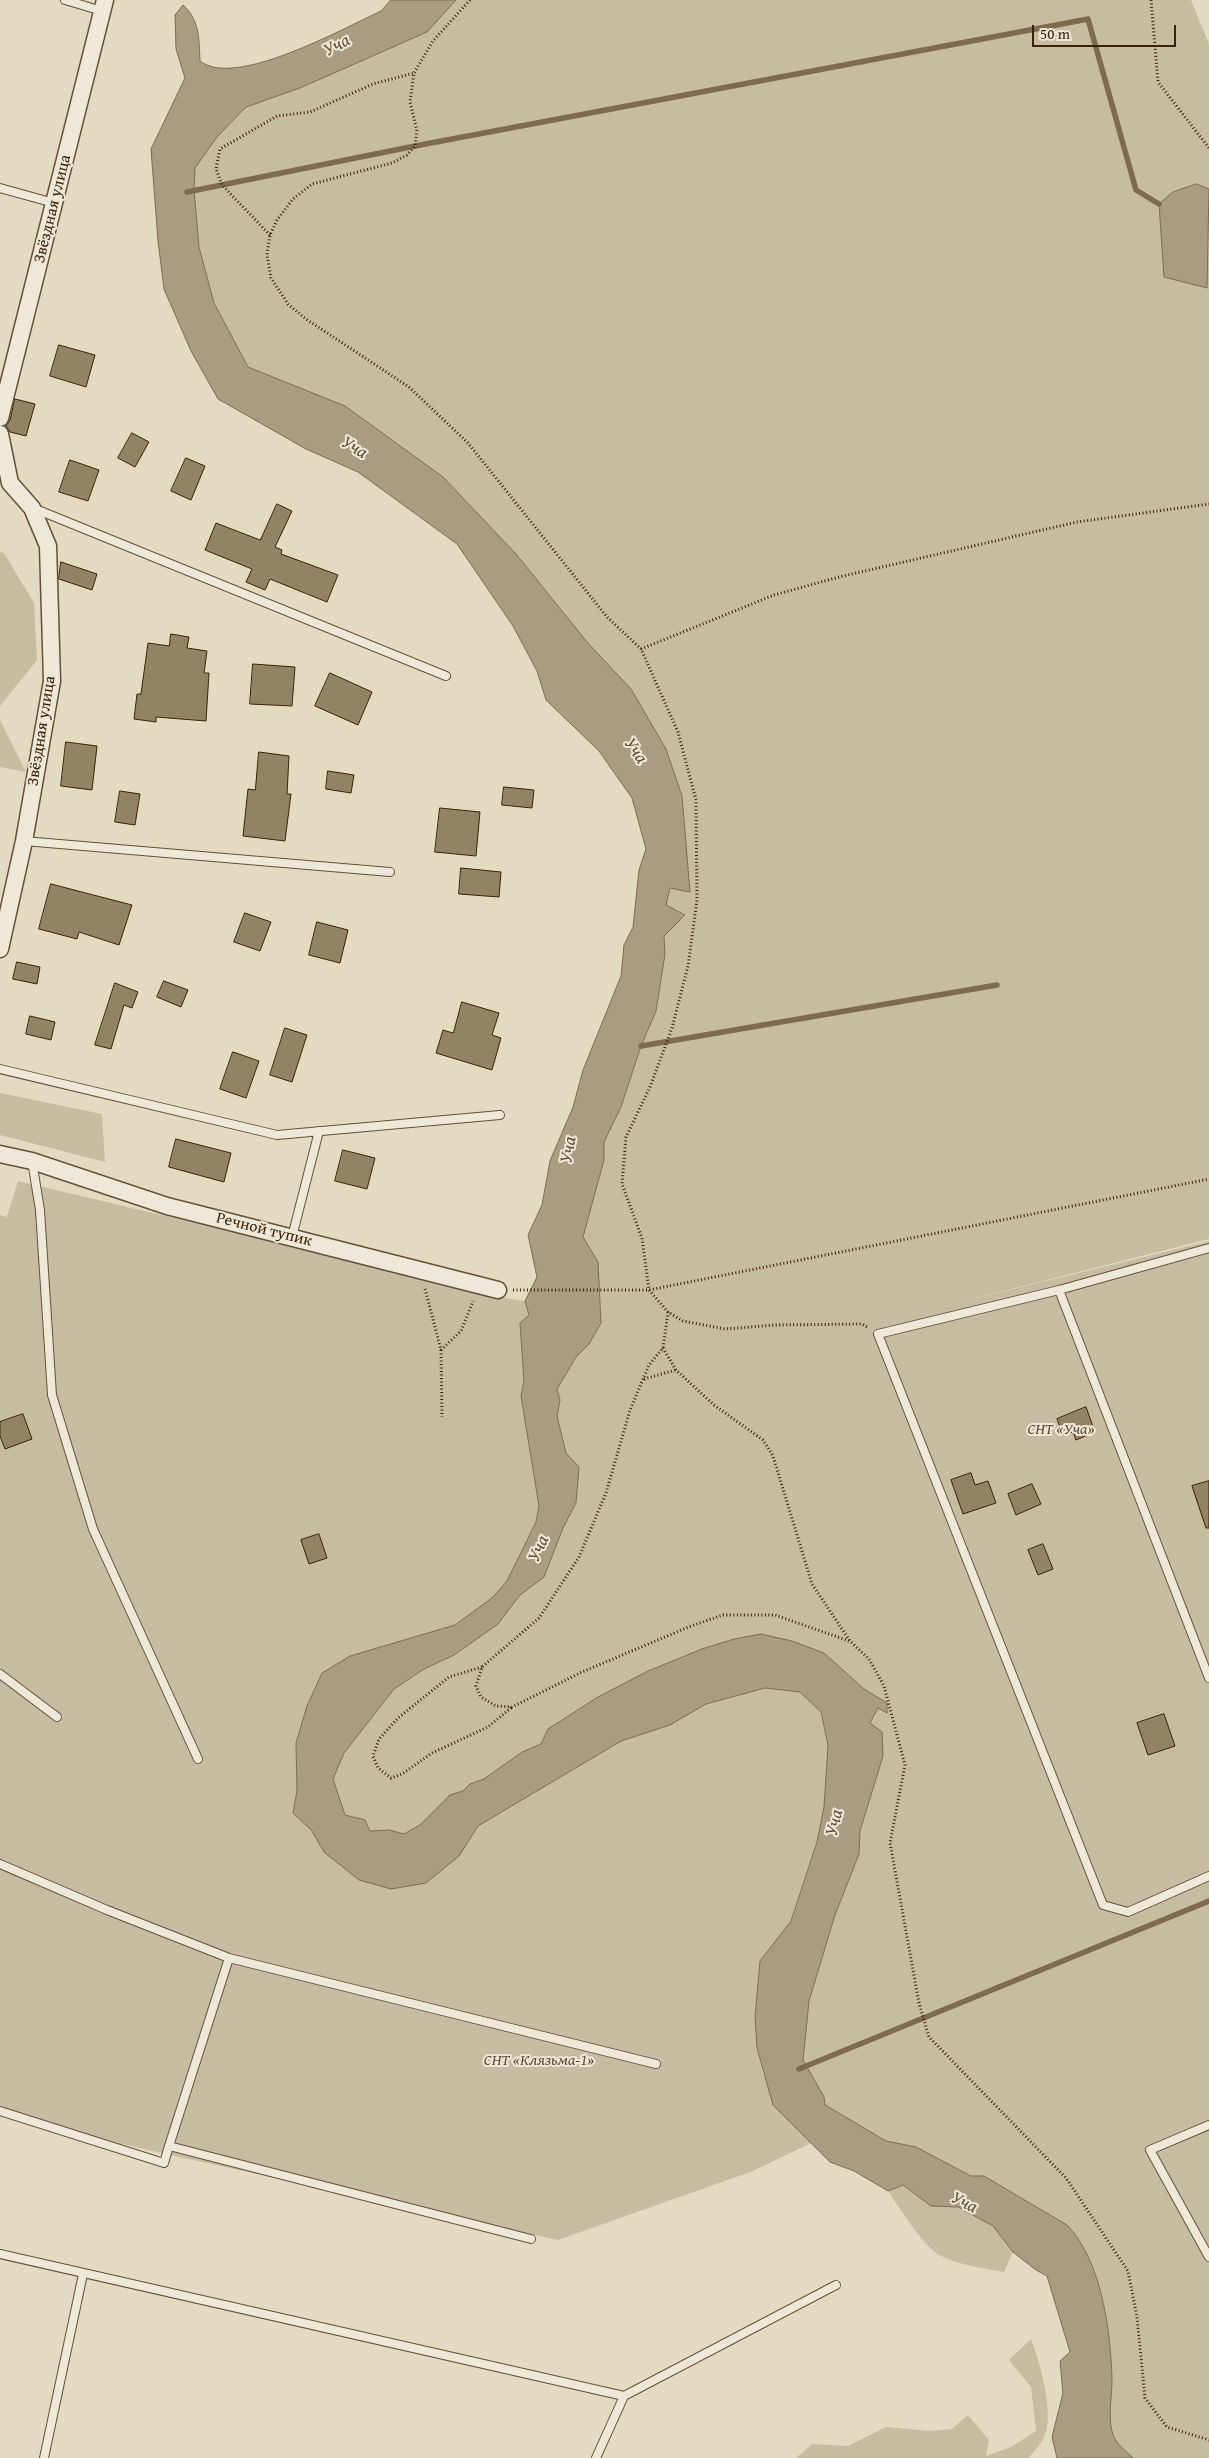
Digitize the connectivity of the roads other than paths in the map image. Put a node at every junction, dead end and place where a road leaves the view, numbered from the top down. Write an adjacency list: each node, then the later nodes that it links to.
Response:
1 (65, 0): 2 (lane)
2 (104, 6): 4 (street, Звёздная улица)
3 (0, 188): 4 (lane)
4 (54, 203): 5 (street, Звёздная улица)
5 (0, 418)
6 (0, 434): 7 (street, Звёздная улица)
7 (32, 508): 8 (lane); 9 (street, Звёздная улица)
8 (446, 676)
9 (24, 841): 10 (lane); 11 (street, Звёздная улица)
10 (390, 872)
11 (0, 949)
12 (0, 1068): 14 (lane)
13 (500, 1115): 14 (lane)
14 (319, 1131): 17 (lane)
15 (0, 1154): 16 (street, Речной тупик)
16 (32, 1161): 17 (street, Речной тупик); 24 (lane)
17 (292, 1236): 19 (street, Речной тупик)
18 (1209, 1248): 20 (lane)
19 (498, 1290)
20 (1059, 1290): 22 (lane); 26 (lane)
21 (0, 1674): 23 (lane)
22 (1209, 1678)
23 (57, 1717)
24 (198, 1759)
25 (0, 1864): 27 (lane)
26 (1209, 1876)
27 (229, 1958): 28 (lane); 31 (lane)
28 (656, 2064)
29 (0, 2111): 31 (lane)
30 (1209, 2125): 34 (lane)
31 (169, 2146): 32 (lane)
32 (530, 2239)
33 (0, 2254): 35 (lane)
34 (1209, 2257)
35 (83, 2274): 37 (lane); 38 (lane)
36 (836, 2285): 37 (lane)
37 (624, 2396): 39 (lane)
38 (44, 2458)
39 (596, 2458)

